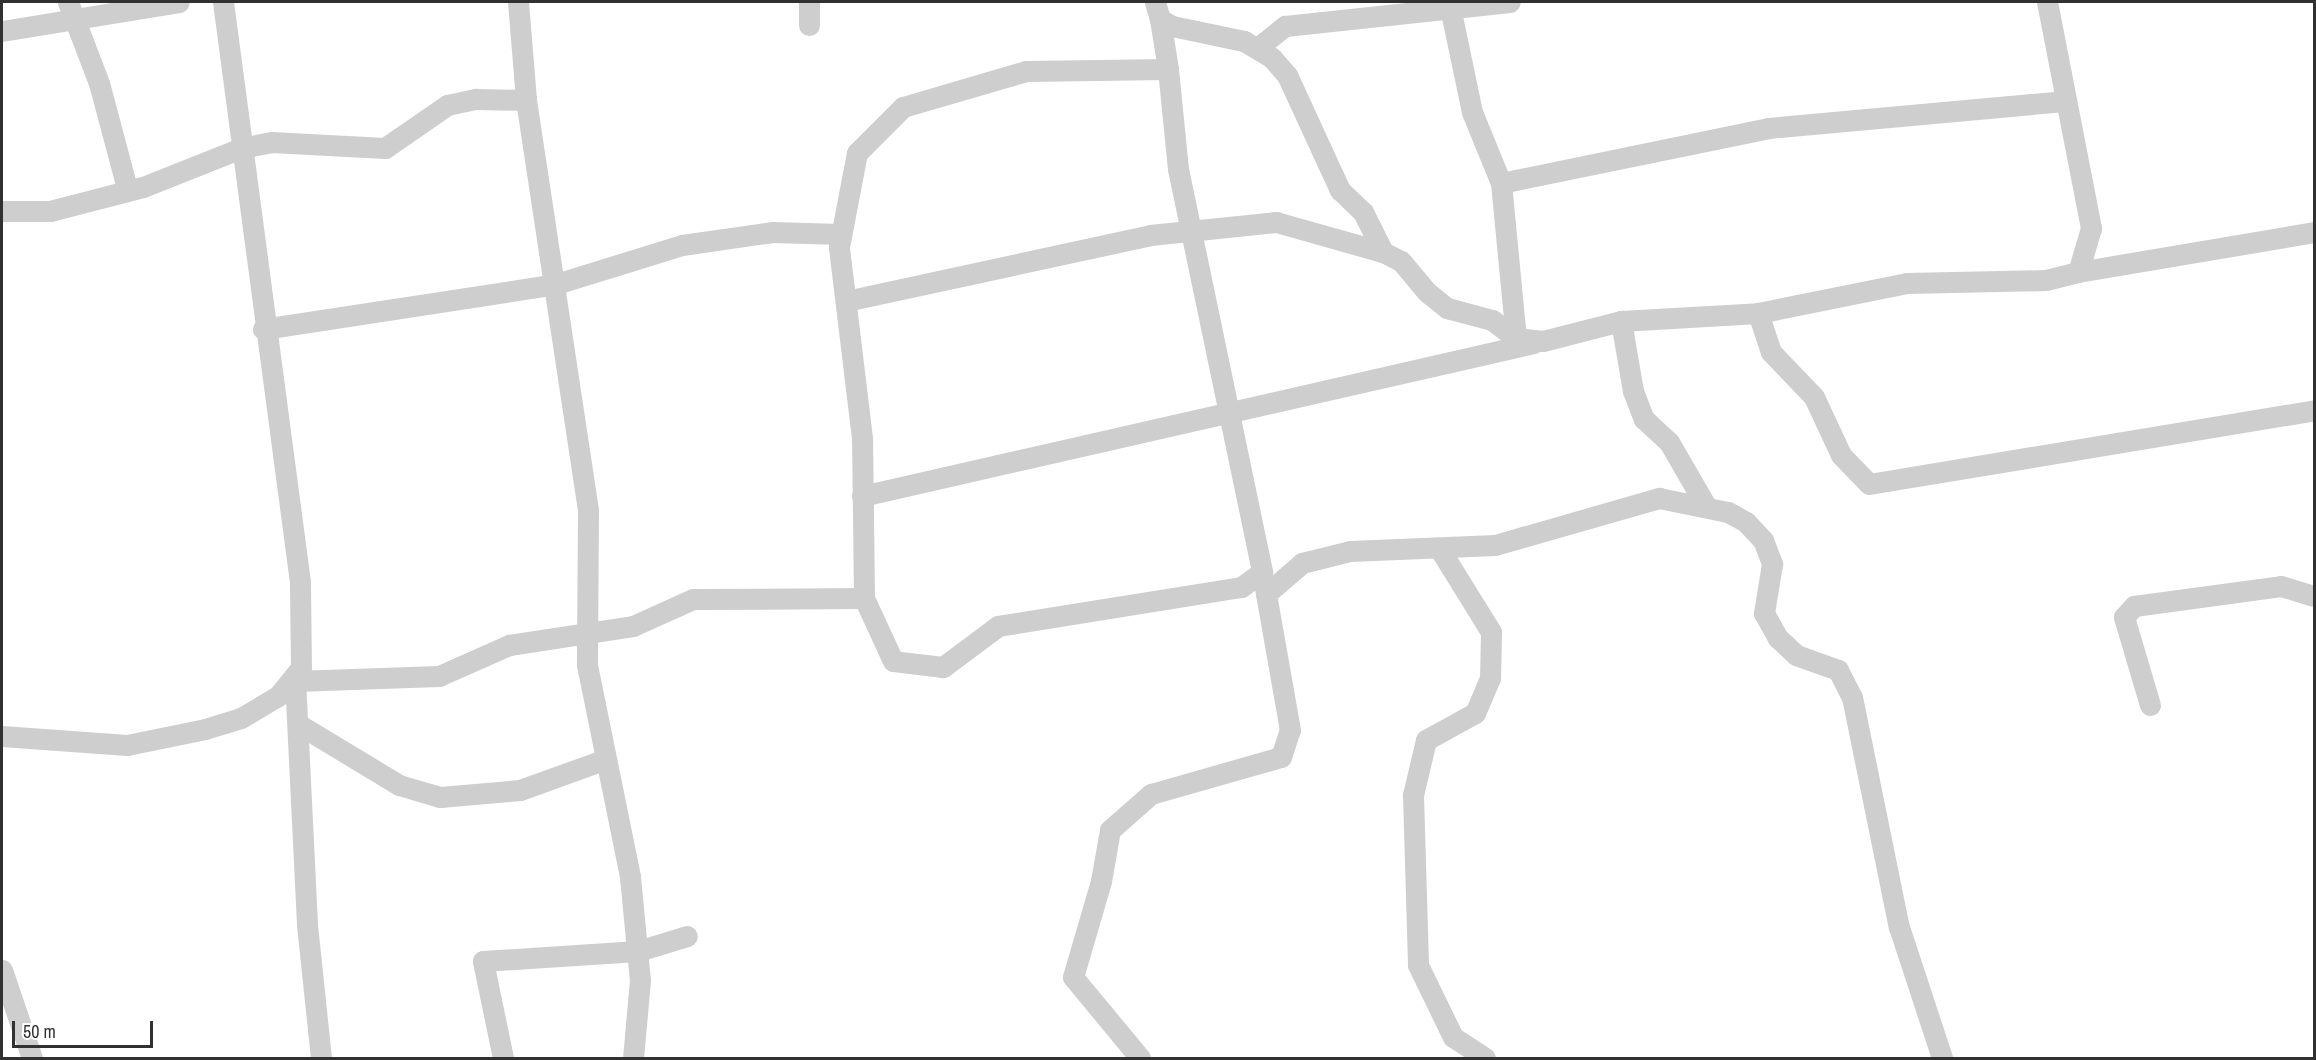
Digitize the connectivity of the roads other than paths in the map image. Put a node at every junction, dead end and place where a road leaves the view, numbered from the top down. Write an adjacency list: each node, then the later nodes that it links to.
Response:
1 (179, 2): 8 (street)
2 (223, 2): 16 (street)
3 (518, 2): 14 (street)
4 (809, 2): 10 (street)
5 (1510, 2): 7 (street)
6 (2047, 2): 15 (street)
7 (1450, 6): 12 (street); 17 (street)
8 (73, 9): 11 (street); 18 (street)
9 (1158, 10): 12 (street); 13 (street)
10 (809, 25)
11 (2, 31)
12 (1260, 46): 23 (street)
13 (1168, 69): 20 (street); 22 (street)
14 (526, 100): 16 (street); 25 (street)
15 (2064, 101): 17 (street); 24 (street)
16 (241, 148): 18 (street); 29 (street)
17 (1501, 183): 30 (street)
18 (127, 188): 19 (street)
19 (2, 211)
20 (1192, 231): 23 (street); 26 (street); 33 (street)
21 (2314, 232): 24 (street)
22 (841, 234): 25 (street); 26 (street)
23 (1383, 252): 30 (street)
24 (2078, 272): 27 (street)
25 (556, 284): 29 (street); 41 (street)
26 (846, 301): 34 (street)
27 (1758, 313): 28 (street); 32 (street)
28 (1621, 321): 31 (street); 35 (street)
29 (263, 328): 42 (street)
30 (1516, 338): 31 (street)
31 (1543, 340): 33 (street)
32 (2314, 410)
33 (1227, 413): 34 (street); 37 (street)
34 (862, 496): 40 (street)
35 (1706, 506): 36 (street); 56 (street)
36 (1439, 548): 38 (street); 55 (street)
37 (1262, 572): 38 (street); 40 (street)
38 (1266, 594): 54 (street)
39 (2314, 596): 43 (street)
40 (864, 598): 41 (street)
41 (584, 634): 42 (street); 46 (street)
42 (295, 681): 44 (street); 45 (street)
43 (2150, 705)
44 (298, 724): 46 (street); 51 (street)
45 (2, 736)
46 (606, 759): 48 (street)
47 (687, 936): 48 (street)
48 (638, 951): 52 (street); 53 (street)
49 (2, 970): 50 (street)
50 (32, 1059)
51 (321, 1059)
52 (502, 1059)
53 (633, 1059)
54 (1140, 1059)
55 (1485, 1059)
56 (1942, 1059)

